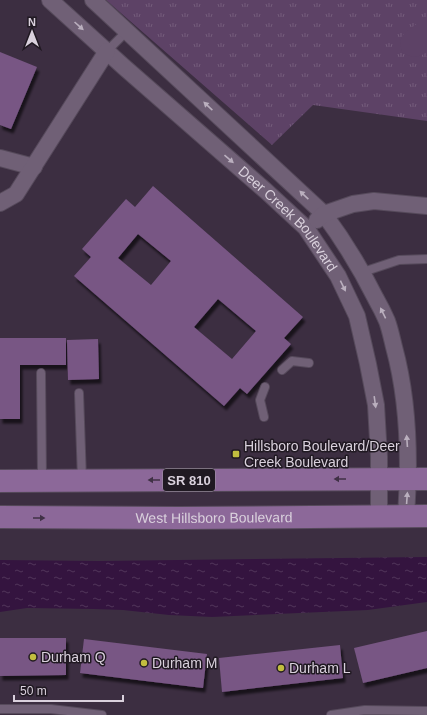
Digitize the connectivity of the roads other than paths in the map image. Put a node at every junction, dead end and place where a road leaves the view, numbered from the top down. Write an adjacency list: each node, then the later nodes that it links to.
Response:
1 (50, 0): 4 (street, Deer Creek Boulevard, one-way to 4)
2 (93, 0): 3 (street, Deer Creek Boulevard)
3 (127, 31): 4 (lane); 9 (street, Deer Creek Boulevard, one-way to 3)
4 (107, 51): 6 (street); 10 (street, Deer Creek Boulevard, one-way to 10)
5 (0, 158): 6 (street)
6 (34, 167): 7 (street)
7 (0, 203)
8 (427, 206): 9 (street)
9 (324, 214): 10 (street); 12 (street, Deer Creek Boulevard)
10 (306, 228): 19 (street, Deer Creek Boulevard, one-way to 19)
11 (427, 259): 12 (lane)
12 (363, 272): 20 (street, Deer Creek Boulevard, one-way to 12)
13 (309, 363): 14 (lane)
14 (282, 370)
15 (41, 373): 22 (lane)
16 (266, 387): 18 (lane)
17 (79, 393): 23 (lane)
18 (264, 417)
19 (378, 479): 20 (main road, SR 810); 23 (main road, SR 810, one-way to 23); 25 (street, Deer Creek Boulevard)
20 (418, 479): 24 (street, Deer Creek Boulevard, one-way to 20)
21 (0, 481): 22 (main road, SR 810)
22 (42, 481): 23 (main road, SR 810)
23 (82, 481)
24 (416, 516): 25 (main road, West Hillsboro Boulevard)
25 (379, 517): 26 (main road, West Hillsboro Boulevard, one-way to 25)
26 (0, 518)
27 (0, 709): 29 (lane)
28 (427, 711): 31 (lane)
29 (51, 712): 30 (lane)
30 (102, 715)
31 (332, 715)

